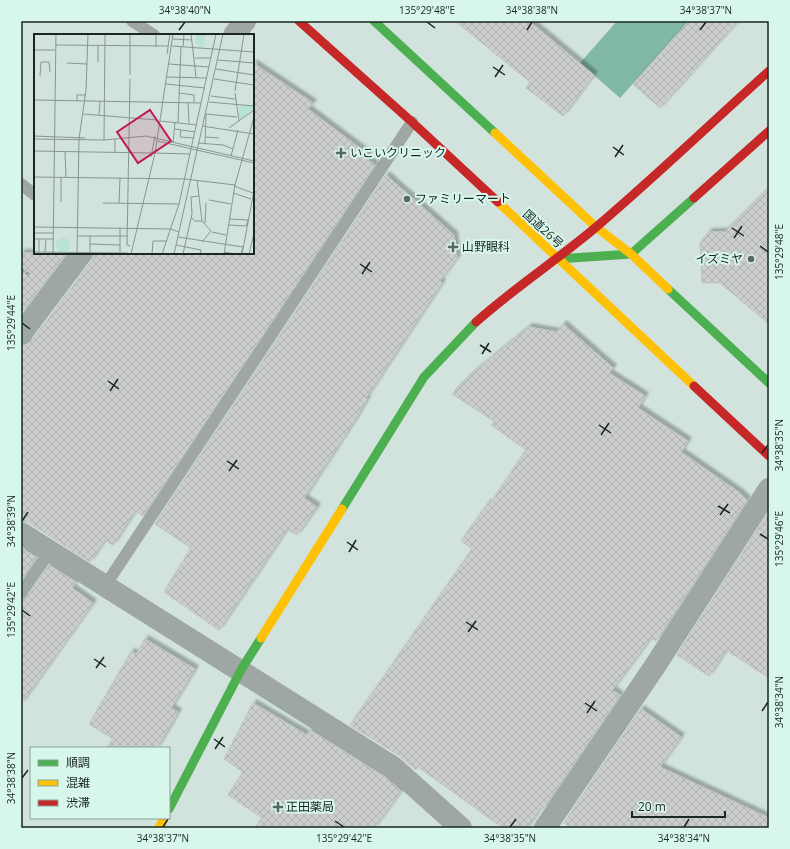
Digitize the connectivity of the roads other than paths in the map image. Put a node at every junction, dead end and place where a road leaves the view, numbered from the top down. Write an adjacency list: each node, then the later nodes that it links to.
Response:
1 (132, 21): 5 (lane)
2 (245, 21): 6 (street)
3 (299, 21): 8 (main road, 国道26号)
4 (374, 21): 12 (main road)
5 (152, 34)
6 (235, 34)
7 (769, 71): 12 (main road)
8 (412, 122): 15 (main road, 国道26号); 22 (lane)
9 (769, 131): 14 (main road)
10 (21, 184): 11 (lane)
11 (34, 194)
12 (596, 227): 14 (main road); 15 (main road)
13 (81, 254): 16 (street)
14 (631, 254): 15 (main road); 17 (main road)
15 (558, 259): 18 (main road, 国道26号); 24 (main road)
16 (21, 334)
17 (769, 383)
18 (769, 456)
19 (769, 489): 29 (street)
20 (21, 533): 21 (street)
21 (50, 551): 22 (street); 23 (lane)
22 (105, 586): 24 (street)
23 (21, 593)
24 (241, 670): 25 (main road); 28 (street)
25 (170, 807)
26 (164, 819): 27 (main road)
27 (159, 828)
28 (461, 828)
29 (545, 828)

